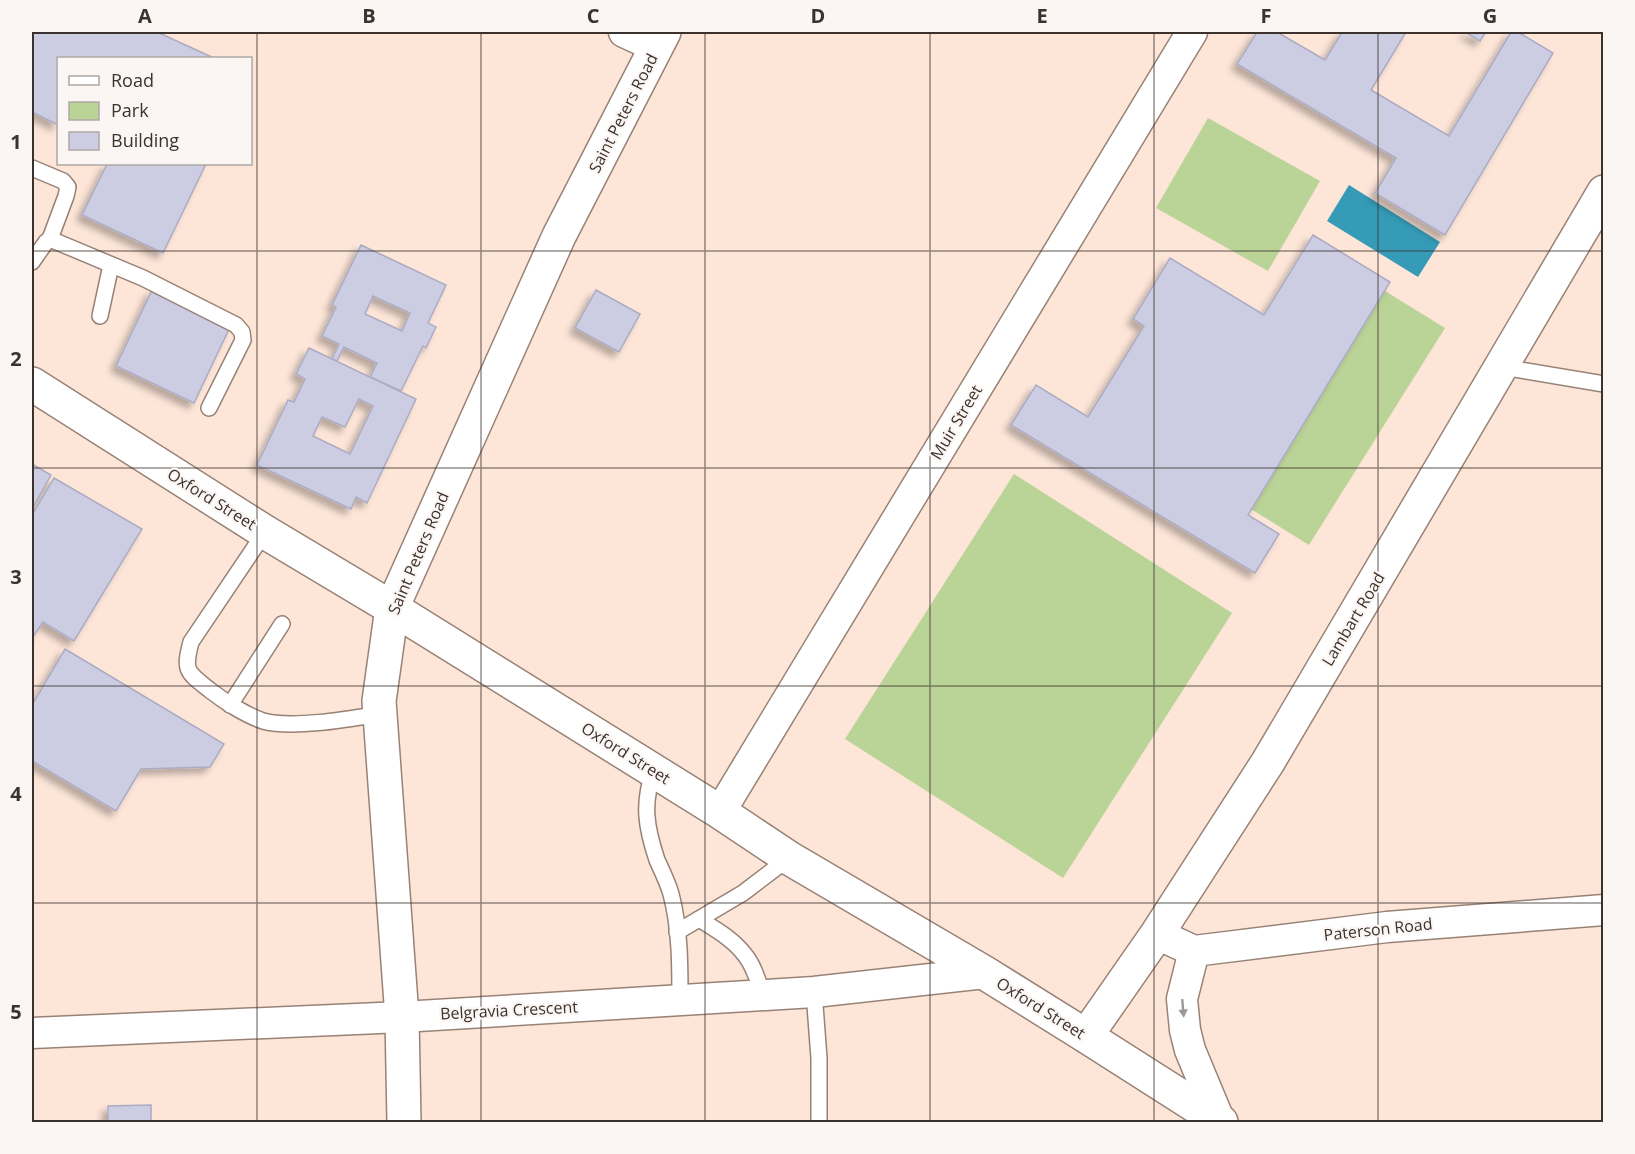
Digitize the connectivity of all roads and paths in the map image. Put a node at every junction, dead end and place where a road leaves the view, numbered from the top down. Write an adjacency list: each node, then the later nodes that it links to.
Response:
1 (624, 32): 3 (street)
2 (1192, 32): 20 (street, Muir Street)
3 (661, 39): 15 (street, Saint Peters Road)
4 (32, 168): 6 (lane)
5 (1604, 192): 10 (street, Lambart Road)
6 (50, 239): 7 (lane); 8 (lane)
7 (32, 262)
8 (111, 265): 9 (lane); 13 (lane)
9 (100, 316)
10 (1502, 367): 12 (lane); 25 (street, Lambart Road)
11 (32, 384): 14 (street, Oxford Street)
12 (1604, 384)
13 (209, 408)
14 (265, 532): 15 (street, Oxford Street); 17 (lane)
15 (392, 608): 18 (street, Saint Peters Road); 19 (street, Oxford Street)
16 (282, 624): 17 (lane)
17 (230, 705): 18 (lane)
18 (380, 714): 31 (street, Saint Peters Road)
19 (654, 771): 20 (street, Oxford Street); 24 (lane)
20 (720, 812): 21 (street, Oxford Street)
21 (789, 858): 23 (lane); 27 (street, Oxford Street)
22 (1604, 910): 26 (street, Paterson Road)
23 (699, 919): 24 (lane); 29 (lane)
24 (677, 932): 30 (lane)
25 (1157, 934): 26 (street); 33 (street, Lambart Road)
26 (1194, 951): 36 (street, one-way to 36)
27 (985, 973): 28 (street, Belgravia Crescent); 33 (street, Oxford Street)
28 (814, 992): 29 (street, Belgravia Crescent); 35 (lane)
29 (763, 994): 30 (street, Belgravia Crescent)
30 (680, 1000): 31 (street, Belgravia Crescent)
31 (402, 1017): 32 (street, Belgravia Crescent); 34 (street, Saint Peters Road)
32 (32, 1033)
33 (1086, 1036): 36 (street, Oxford Street)
34 (404, 1122)
35 (819, 1122)
36 (1221, 1122)

